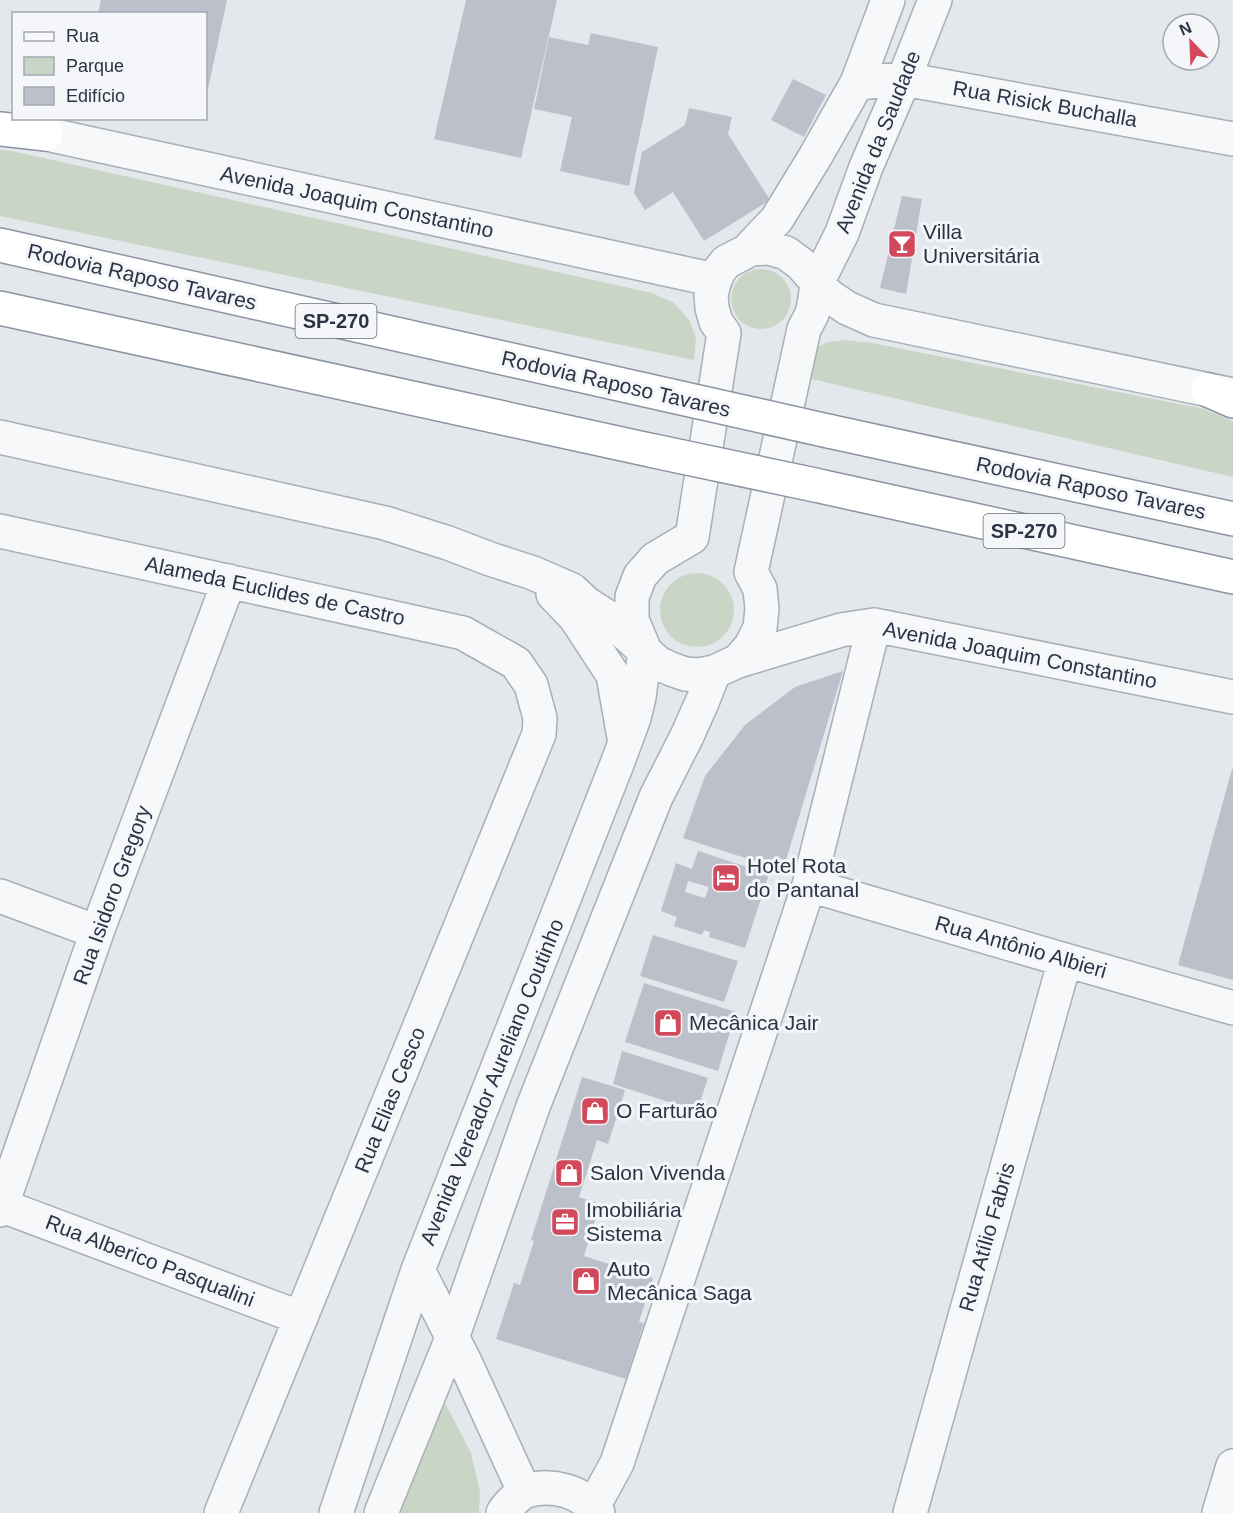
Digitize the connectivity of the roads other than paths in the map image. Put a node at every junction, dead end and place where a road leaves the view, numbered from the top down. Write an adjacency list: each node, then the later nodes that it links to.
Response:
1 (888, 0): 4 (street, Avenida da Saudade)
2 (935, 0): 3 (street, Avenida da Saudade)
3 (904, 79): 4 (street, Rua Risick Buchalla); 7 (street, Rua Risick Buchalla); 11 (street, Avenida da Saudade)
4 (857, 83): 9 (street, Avenida da Saudade)
5 (0, 126): 6 (highway)
6 (46, 134): 10 (street, Avenida Joaquim Constantino)
7 (1233, 139)
8 (0, 245): 15 (highway, Rodovia Raposo Tavares / SP-270, bridge)
9 (747, 251): 10 (street, Avenida da Saudade); 11 (street)
10 (715, 280): 21 (street)
11 (817, 283): 13 (street); 22 (street, Avenida da Saudade)
12 (0, 308): 18 (highway, SP-270, bridge)
13 (1225, 395)
14 (0, 437): 17 (street, Avenida Joaquim Constantino)
15 (1233, 519)
16 (0, 531): 19 (street, Alameda Euclides de Castro)
17 (533, 573): 21 (street, Avenida Joaquim Constantino); 25 (street)
18 (1233, 577)
19 (229, 581): 23 (street, Alameda Euclides de Castro); 28 (street, Rua Isidoro Gregory)
20 (874, 625): 22 (street, Avenida Joaquim Constantino); 24 (street, Avenida Joaquim Constantino); 26 (street)
21 (645, 651): 22 (street, Avenida Joaquim Constantino); 25 (street, Avenida Vereador Aureliano Coutinho)
22 (726, 666): 34 (street)
23 (531, 685): 33 (street, Rua Elias Cesco)
24 (1233, 697)
25 (625, 744): 32 (street, Avenida Vereador Aureliano Coutinho)
26 (809, 885): 29 (street, Rua Antônio Albieri); 37 (street)
27 (0, 896): 28 (street)
28 (97, 932): 31 (street, Rua Isidoro Gregory)
29 (1065, 960): 30 (street, Rua Antônio Albieri); 41 (street, Rua Atílio Fabris)
30 (1233, 1008)
31 (1, 1207): 33 (street, Rua Alberico Pasqualini)
32 (418, 1270): 34 (street); 39 (street, Avenida Vereador Aureliano Coutinho)
33 (301, 1318): 38 (street, Rua Elias Cesco)
34 (452, 1338): 36 (street); 40 (street)
35 (1233, 1466): 42 (street)
36 (513, 1502): 37 (street)
37 (595, 1510)
38 (221, 1513)
39 (336, 1513)
40 (381, 1513)
41 (910, 1513)
42 (1219, 1513)

